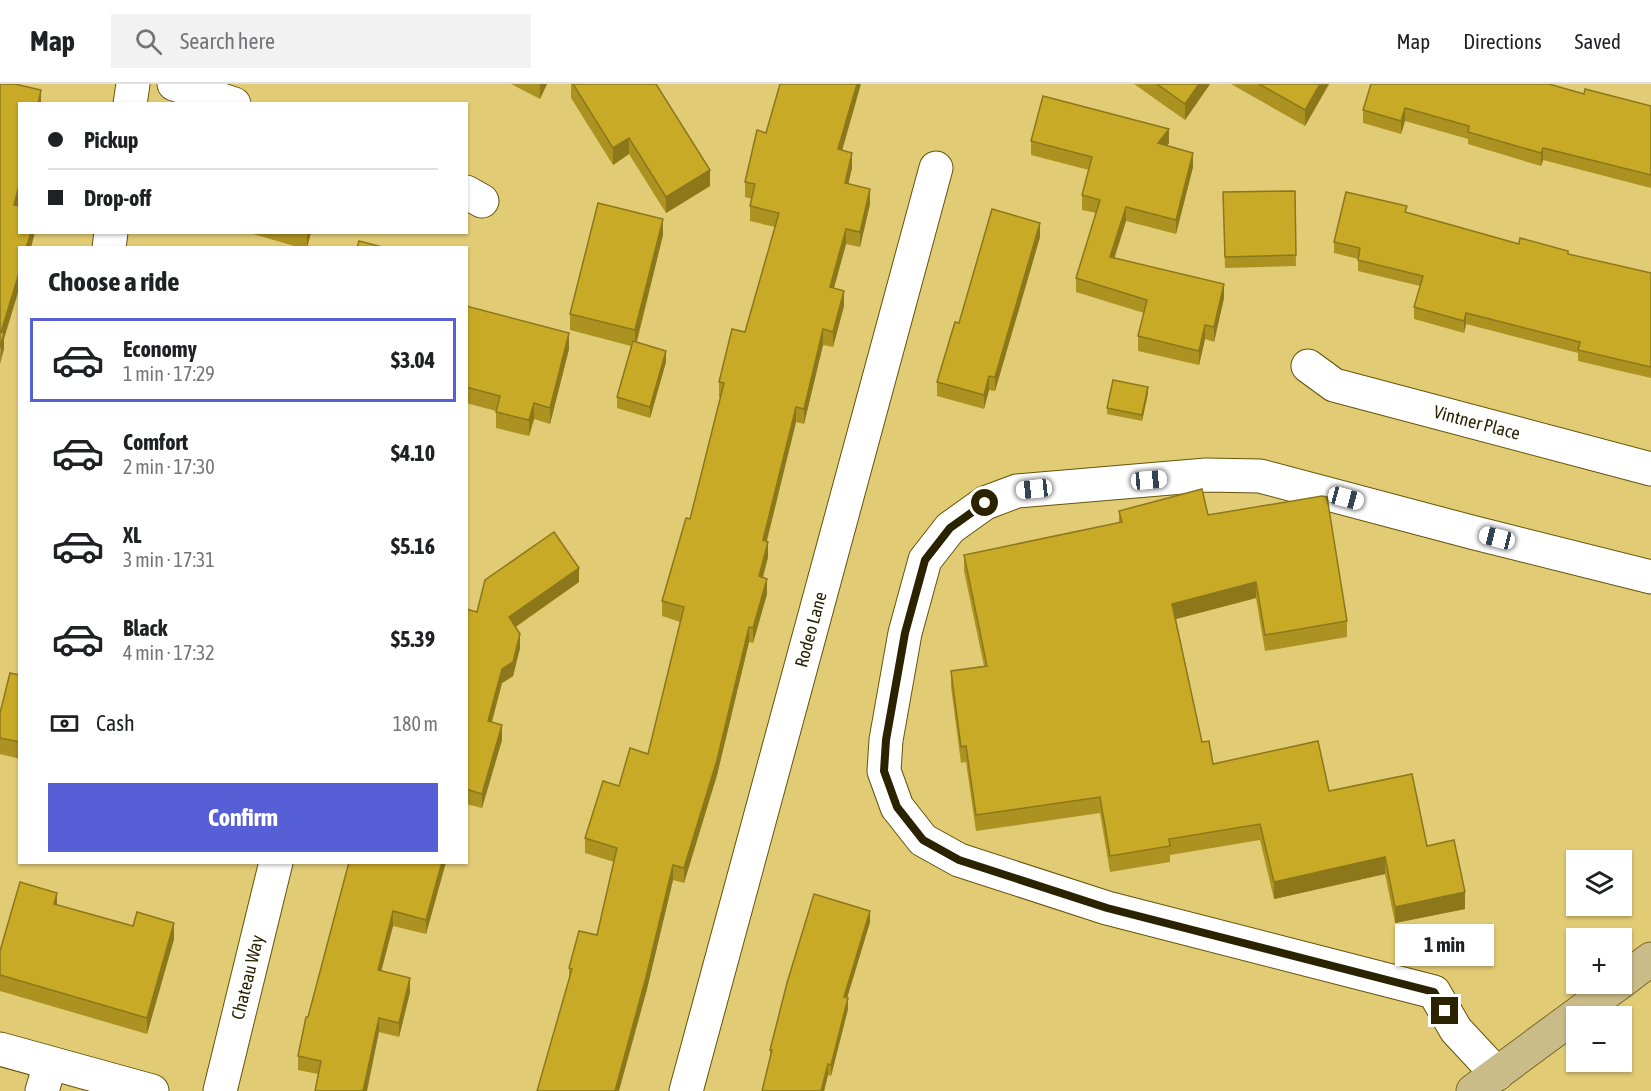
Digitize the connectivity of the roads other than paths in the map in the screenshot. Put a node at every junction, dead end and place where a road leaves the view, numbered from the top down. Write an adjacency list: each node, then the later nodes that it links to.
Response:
1 (133, 84): 3 (street)
2 (174, 84): 4 (street)
3 (130, 102)
4 (228, 102)
5 (936, 168): 18 (street, Rodeo Lane)
6 (1308, 366): 7 (street, Vintner Place)
7 (1651, 469)
8 (1651, 577): 15 (street)
9 (276, 864): 17 (street, Chateau Way)
10 (1651, 959): 11 (main road)
11 (1632, 973)
12 (1604, 994): 15 (main road)
13 (0, 1049): 14 (street)
14 (46, 1077): 16 (street)
15 (1485, 1082)
16 (152, 1091)
17 (220, 1091)
18 (686, 1091)

